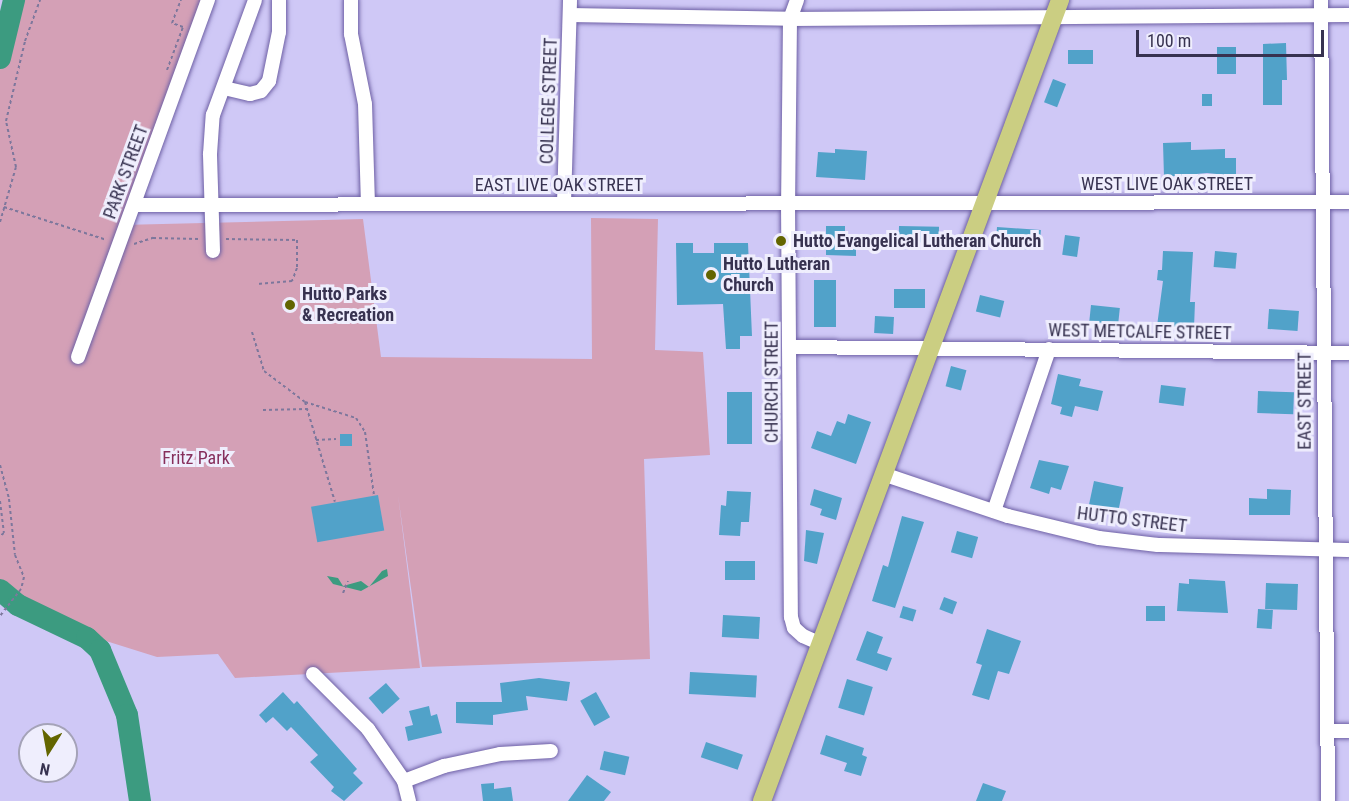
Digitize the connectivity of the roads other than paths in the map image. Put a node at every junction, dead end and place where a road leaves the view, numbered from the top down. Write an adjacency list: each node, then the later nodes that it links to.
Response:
1 (208, 0): 21 (street, PARK STREET)
2 (255, 0): 14 (street)
3 (279, 0): 14 (street)
4 (351, 0): 20 (street)
5 (570, 0): 9 (street, COLLEGE STREET)
6 (797, 0): 13 (street, CHURCH STREET)
7 (1060, 0): 12 (main road)
8 (1321, 0): 10 (street, EAST STREET)
9 (570, 15): 13 (street); 19 (street, COLLEGE STREET)
10 (1321, 15): 11 (street); 12 (street); 17 (street, EAST STREET)
11 (1349, 15)
12 (1053, 18): 13 (street); 15 (main road)
13 (790, 19): 16 (street, CHURCH STREET)
14 (224, 88): 22 (street)
15 (984, 201): 16 (street, EAST LIVE OAK STREET); 17 (street, WEST LIVE OAK STREET); 25 (main road)
16 (788, 202): 19 (street, EAST LIVE OAK STREET); 24 (street, CHURCH STREET)
17 (1322, 202): 18 (street, WEST LIVE OAK STREET); 27 (street, EAST STREET)
18 (1349, 202)
19 (564, 203): 20 (street, EAST LIVE OAK STREET)
20 (368, 204): 22 (street, EAST LIVE OAK STREET)
21 (134, 205): 22 (street, EAST LIVE OAK STREET); 29 (street, PARK STREET)
22 (212, 205): 23 (street)
23 (213, 245)
24 (790, 347): 25 (street, WEST METCALFE STREET); 34 (street, CHURCH STREET)
25 (930, 347): 26 (street, WEST METCALFE STREET); 30 (main road)
26 (1049, 349): 27 (street, WEST METCALFE STREET); 31 (street)
27 (1323, 353): 28 (street, WEST METCALFE STREET); 32 (street, EAST STREET)
28 (1349, 353)
29 (78, 357)
30 (883, 474): 31 (street, HUTTO STREET); 34 (main road)
31 (994, 512): 32 (street, HUTTO STREET)
32 (1324, 550): 33 (street, HUTTO STREET); 36 (street, EAST STREET)
33 (1349, 550)
34 (819, 643): 41 (main road)
35 (313, 674): 39 (street)
36 (1328, 731): 37 (street); 42 (street, EAST STREET)
37 (1349, 731)
38 (551, 751): 39 (street)
39 (404, 780): 40 (street)
40 (410, 801)
41 (762, 801)
42 (1328, 801)

